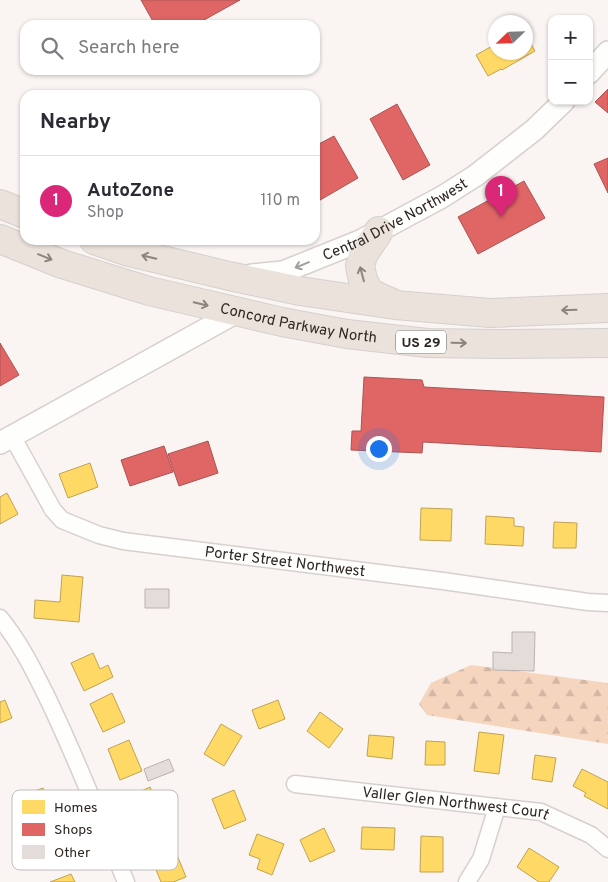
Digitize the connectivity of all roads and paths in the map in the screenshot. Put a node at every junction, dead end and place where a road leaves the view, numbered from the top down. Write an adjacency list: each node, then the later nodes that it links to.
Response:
1 (608, 52): 2 (street)
2 (593, 69)
3 (560, 105): 6 (street, Central Drive Northwest)
4 (0, 204): 5 (highway)
5 (20, 212)
6 (378, 231): 9 (street, Central Drive Northwest, one-way to 9); 10 (highway, one-way to 6)
7 (0, 239): 12 (highway, Concord Parkway North / US 29, one-way to 12)
8 (109, 245): 9 (highway, Concord Parkway North / US 29, one-way to 8)
9 (229, 276): 10 (highway, Concord Parkway North / US 29)
10 (395, 305): 13 (highway, Concord Parkway North / US 29)
11 (608, 308): 13 (highway, Concord Parkway North / US 29, one-way to 13)
12 (238, 312): 13 (highway); 14 (highway, Concord Parkway North / US 29, one-way to 14); 15 (street)
13 (490, 313)
14 (608, 343)
15 (6, 440): 16 (street, Porter Street Northwest)
16 (608, 603)
17 (0, 618): 19 (street)
18 (295, 784): 20 (street, Valler Glen Northwest Court)
19 (88, 790)
20 (497, 807): 21 (street, Valler Glen Northwest Court); 24 (street)
21 (608, 849)
22 (121, 870): 23 (street)
23 (126, 882)
24 (467, 882)

